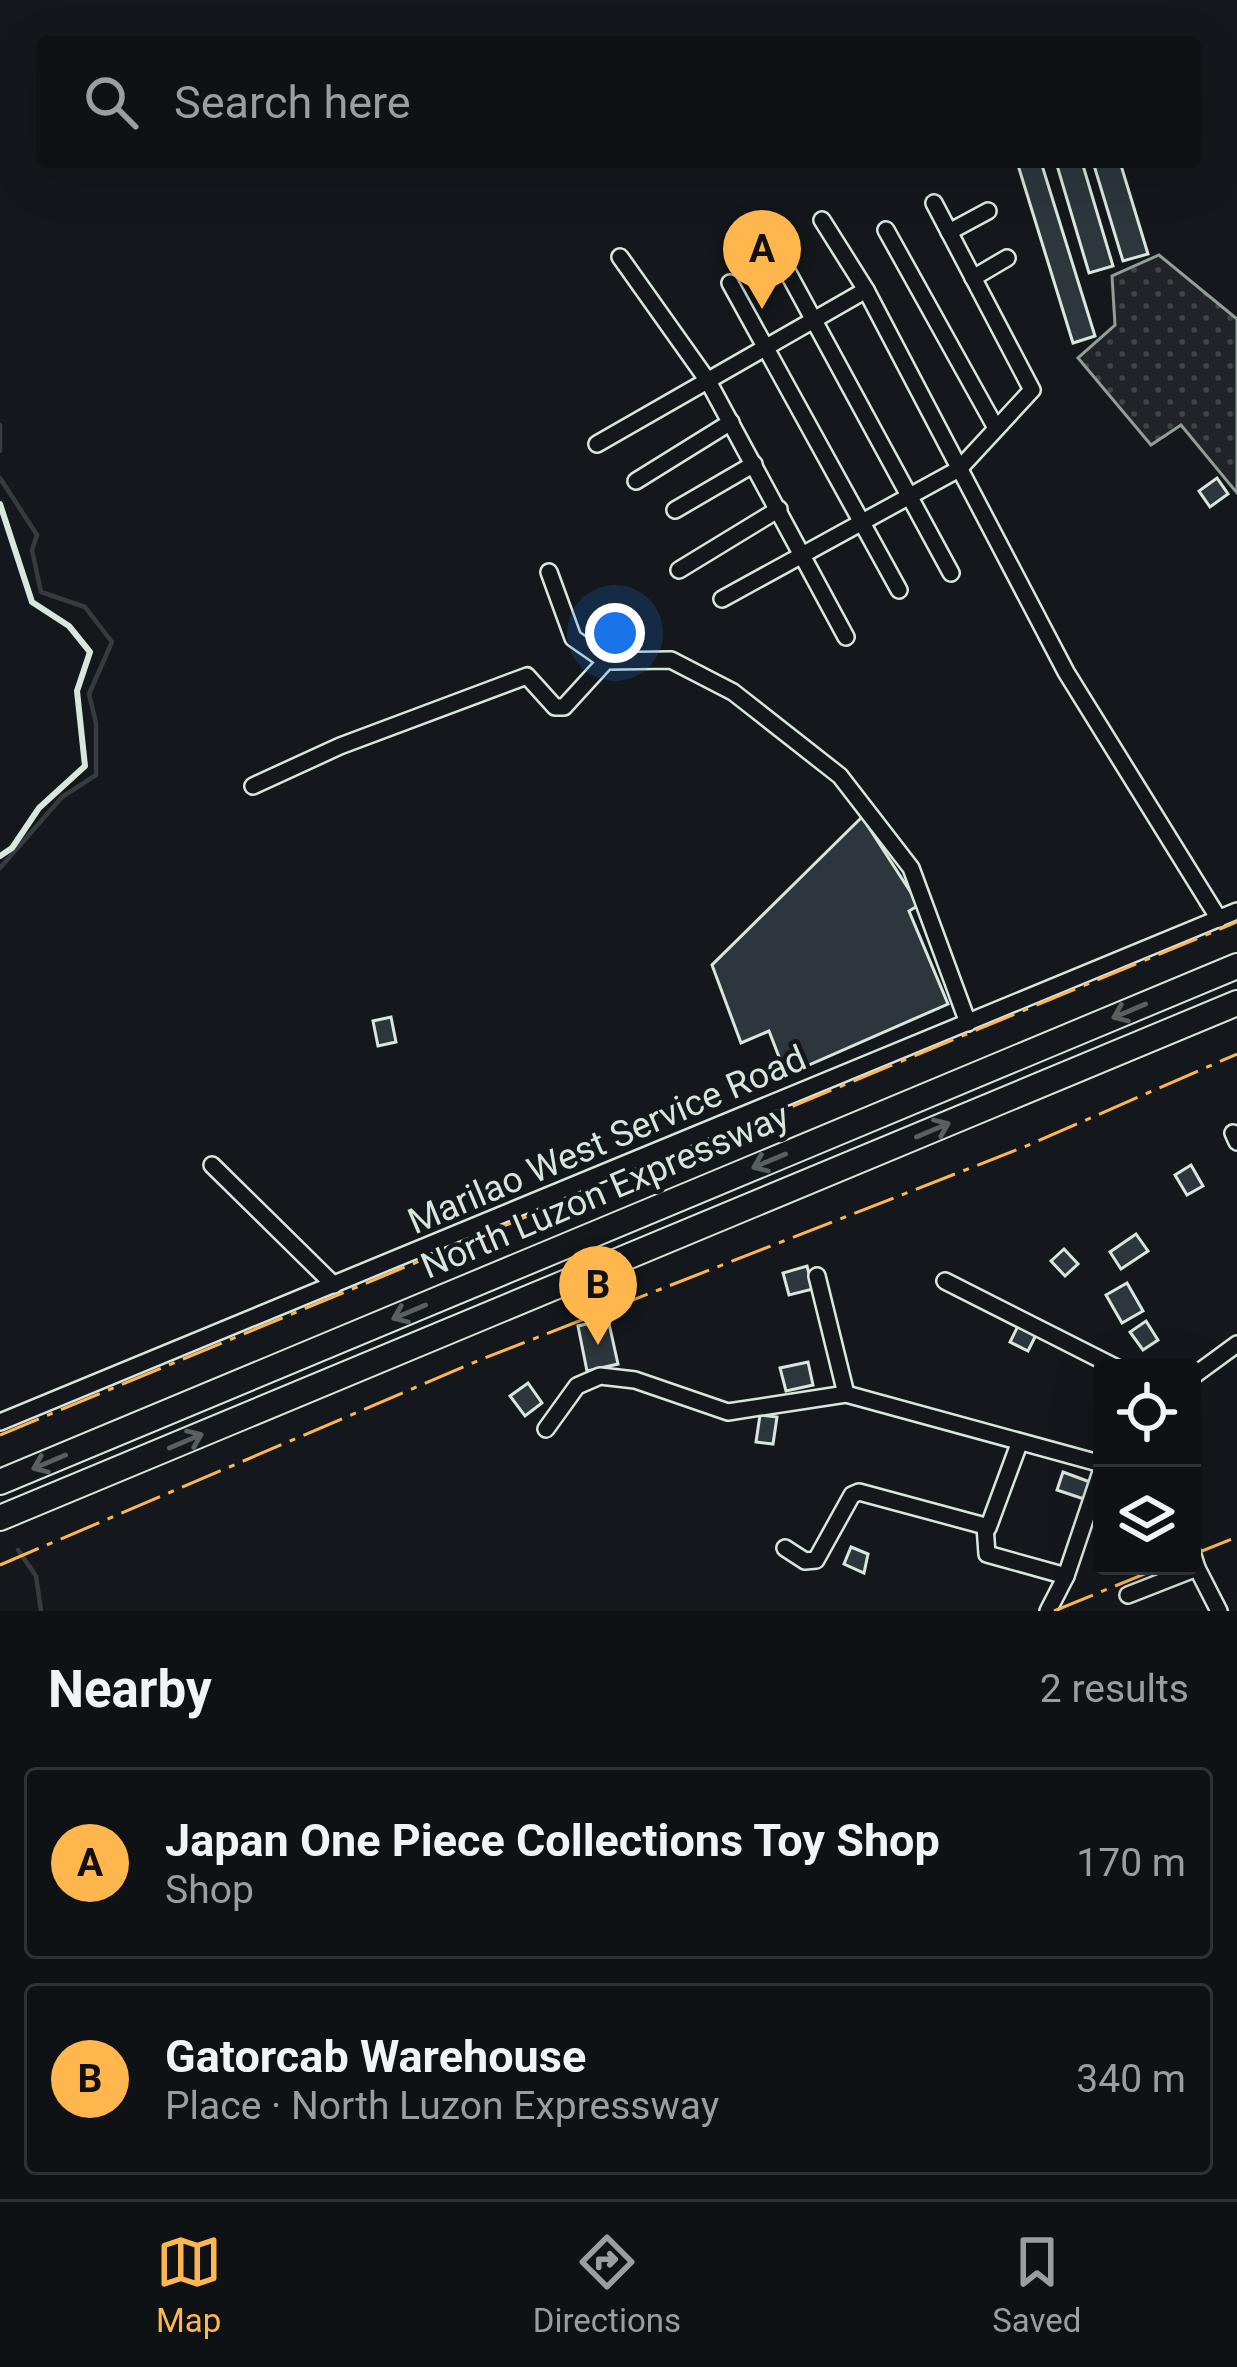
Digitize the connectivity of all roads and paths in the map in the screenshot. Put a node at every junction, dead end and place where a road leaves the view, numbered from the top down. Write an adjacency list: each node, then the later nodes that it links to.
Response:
1 (934, 203): 5 (street)
2 (988, 211): 5 (street)
3 (822, 220): 11 (street)
4 (886, 230): 16 (street)
5 (949, 232): 9 (street)
6 (773, 245): 12 (street)
7 (620, 257): 14 (street)
8 (1007, 258): 9 (street)
9 (973, 278): 16 (street)
10 (730, 283): 13 (street)
11 (866, 290): 12 (street); 19 (street)
12 (813, 320): 13 (street); 21 (street)
13 (766, 347): 14 (street); 24 (street)
14 (708, 381): 15 (street); 17 (street)
15 (731, 422): 18 (street); 20 (street)
16 (996, 428): 19 (street)
17 (597, 444)
18 (754, 464): 22 (street); 23 (street)
19 (959, 469): 21 (street); 35 (street)
20 (636, 482)
21 (909, 497): 24 (street); 28 (street)
22 (779, 509): 25 (street); 26 (street)
23 (675, 510)
24 (862, 524): 25 (street); 29 (street)
25 (803, 554): 30 (street); 31 (street)
26 (679, 569)
27 (549, 572): 32 (street)
28 (951, 573)
29 (898, 590)
30 (722, 599)
31 (847, 637)
32 (606, 662): 33 (street); 38 (street)
33 (253, 786)
34 (1237, 911): 35 (street, Marilao West Service Road)
35 (1219, 919): 38 (street, Marilao West Service Road)
36 (1237, 966): 51 (highway, North Luzon Expressway, one-way to 51)
37 (1237, 1004): 53 (highway, North Luzon Expressway, one-way to 37)
38 (968, 1022): 42 (street, Marilao West Service Road)
39 (212, 1165): 42 (street)
40 (818, 1276): 46 (street)
41 (945, 1281): 44 (street)
42 (334, 1285): 47 (street, Marilao West Service Road)
43 (1237, 1344): 45 (street)
44 (1099, 1359)
45 (1201, 1370)
46 (846, 1394): 48 (street); 49 (street)
47 (0, 1422)
48 (546, 1429)
49 (1019, 1444): 50 (street); 54 (street)
50 (1093, 1465)
51 (0, 1482)
52 (1093, 1494): 58 (street)
53 (0, 1518)
54 (988, 1528): 55 (street); 58 (street)
55 (784, 1548)
56 (1201, 1573): 61 (street)
57 (1166, 1575): 59 (street)
58 (1066, 1576): 60 (street)
59 (1128, 1595)
60 (1048, 1611)
61 (1219, 1611)

